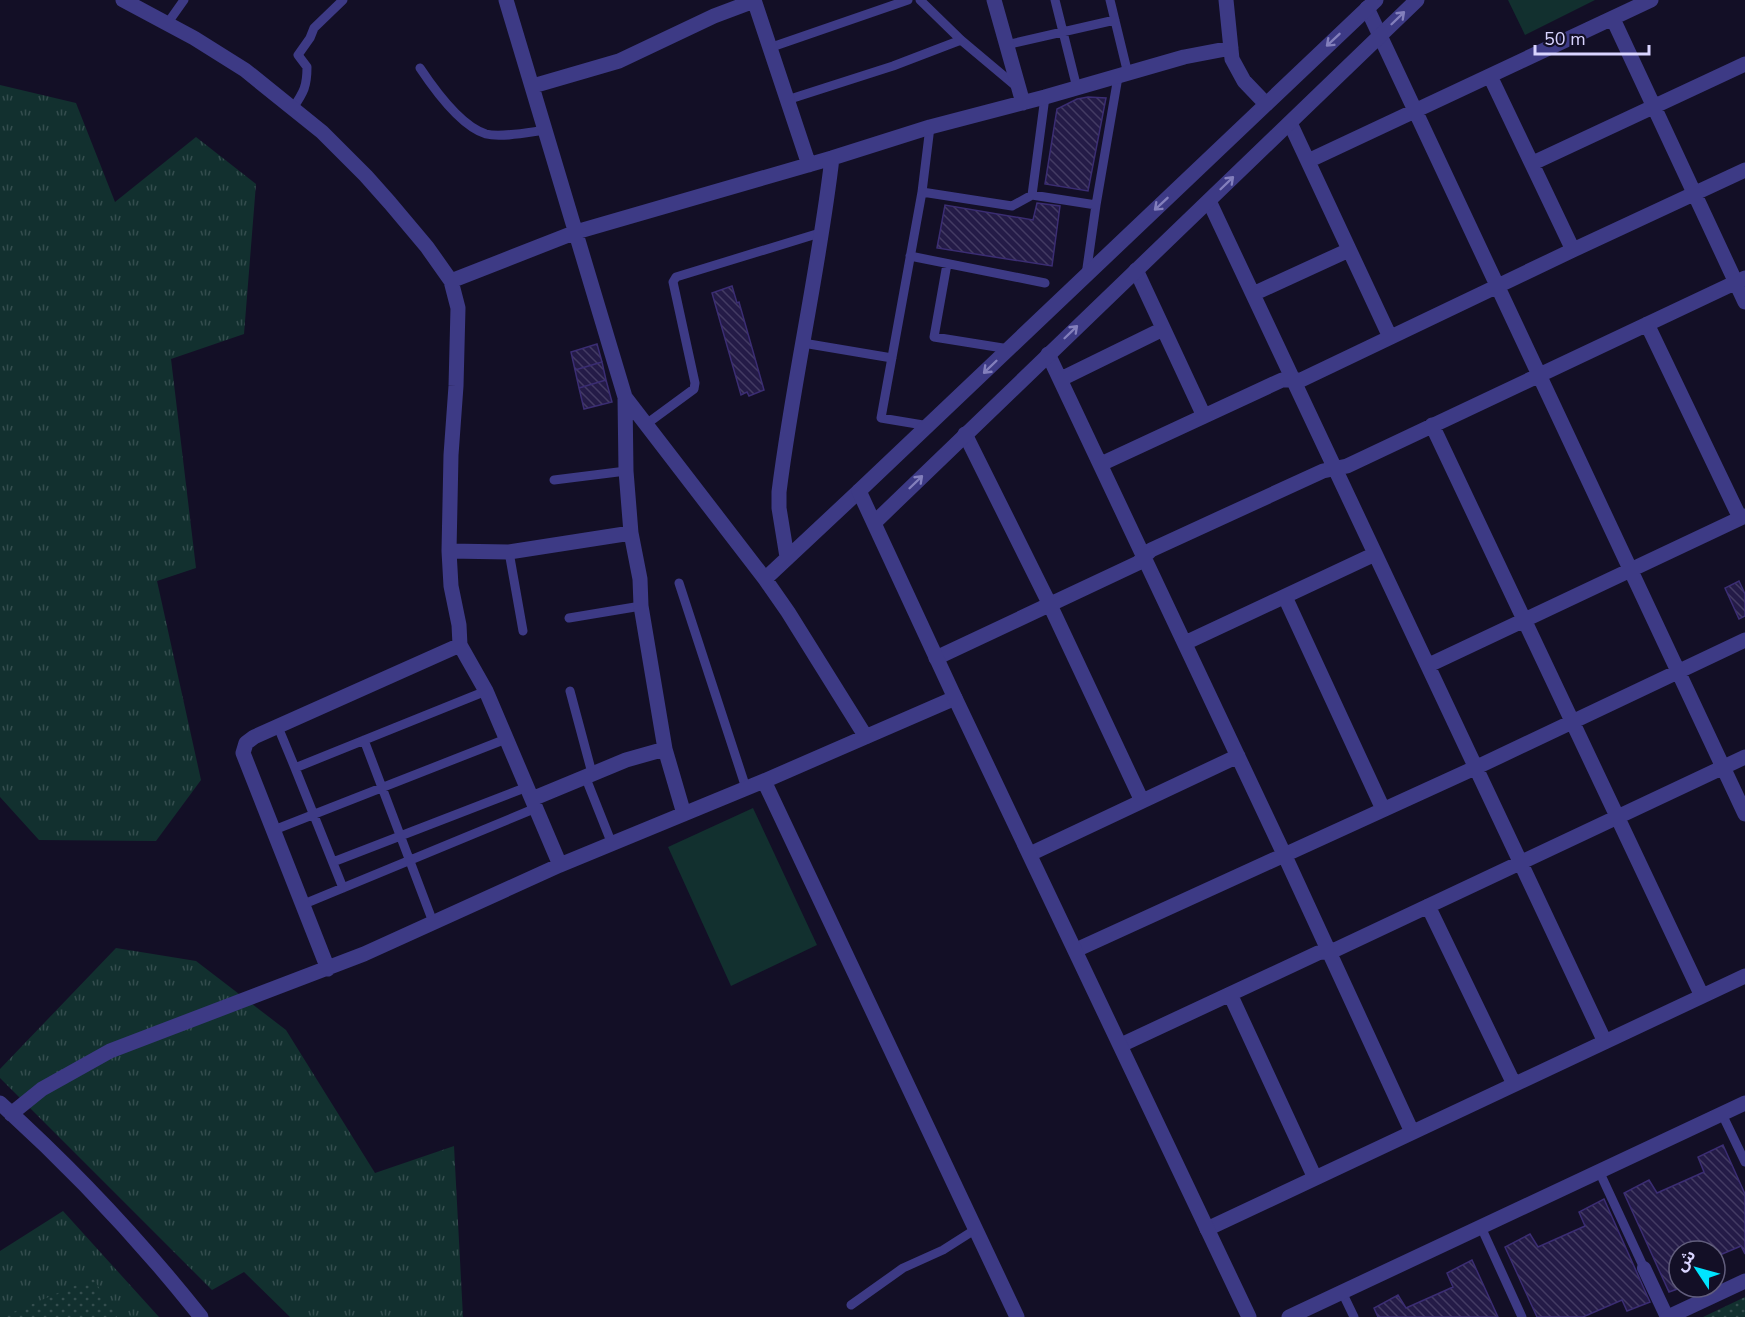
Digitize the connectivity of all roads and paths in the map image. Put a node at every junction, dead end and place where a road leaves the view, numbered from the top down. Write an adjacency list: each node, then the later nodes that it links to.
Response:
1 (123, 0): 17 (street)
2 (184, 0): 17 (lane)
3 (343, 0): 34 (lane)
4 (507, 0): 28 (street)
5 (755, 0): 22 (street); 28 (street)
6 (908, 0): 22 (lane)
7 (920, 0): 20 (lane)
8 (994, 0): 21 (street)
9 (1055, 0): 18 (lane)
10 (1110, 0): 16 (lane)
11 (1226, 0): 23 (street)
12 (1417, 0): 19 (street, one-way to 12)
13 (1651, 0): 15 (street)
14 (1371, 4): 19 (street); 33 (street, one-way to 33)
15 (1613, 19): 27 (street); 35 (street)
16 (1115, 20): 18 (lane); 26 (lane)
17 (166, 24): 34 (street)
18 (1064, 32): 21 (lane); 29 (lane)
19 (1379, 37): 36 (street); 37 (street)
20 (961, 40): 30 (lane); 32 (lane)
21 (1005, 45): 30 (street)
22 (769, 48): 32 (street)
23 (1231, 48): 26 (street); 33 (street)
24 (1745, 64): 35 (street)
25 (420, 68): 39 (lane)
26 (1123, 75): 29 (street); 49 (lane)
27 (1490, 76): 36 (street); 42 (street)
28 (533, 86): 39 (street)
29 (1077, 88): 31 (street)
30 (1021, 96): 31 (street); 38 (street)
31 (1045, 97): 47 (lane)
32 (787, 100): 43 (street)
33 (1266, 104): 57 (street, one-way to 57)
34 (294, 108): 59 (street)
35 (1653, 108): 42 (street); 46 (street)
36 (1415, 111): 41 (street); 61 (street)
37 (1290, 123): 41 (street); 48 (street, one-way to 37)
38 (930, 128): 40 (street); 45 (lane)
39 (546, 130): 50 (street)
40 (832, 159): 43 (street); 51 (street)
41 (1308, 161): 53 (street)
42 (1533, 164): 52 (street)
43 (808, 165): 50 (street)
44 (1745, 170): 46 (street)
45 (922, 192): 47 (lane); 54 (lane)
46 (1694, 194): 52 (street); 58 (street)
47 (1032, 195): 49 (lane)
48 (1209, 201): 56 (street); 62 (street)
49 (1096, 205): 57 (lane)
50 (576, 232): 59 (street); 74 (street)
51 (823, 232): 67 (street); 76 (lane)
52 (1573, 249): 61 (street)
53 (1349, 250): 62 (street); 66 (street)
54 (910, 256): 55 (lane); 70 (lane)
55 (947, 264): 60 (lane); 68 (lane)
56 (1136, 270): 65 (street); 69 (street, one-way to 56)
57 (1086, 274): 68 (street)
58 (1740, 280): 63 (street); 64 (street)
59 (451, 281): 88 (street)
60 (1045, 283)
61 (1497, 286): 66 (street); 71 (street)
62 (1253, 294): 73 (street)
63 (1745, 302)
64 (1647, 324): 71 (street); 85 (street)
65 (1163, 329): 72 (street); 75 (street)
66 (1390, 337): 73 (street)
67 (802, 344): 70 (lane); 92 (street)
68 (1009, 349): 78 (street, one-way to 78)
69 (1048, 354): 72 (street); 79 (street)
70 (892, 358): 78 (lane)
71 (1539, 374): 77 (street); 93 (street)
72 (1061, 379): 80 (street)
73 (1293, 380): 75 (street); 81 (street)
74 (625, 397): 76 (street); 82 (street)
75 (1204, 416): 80 (street)
76 (645, 425): 94 (street)
77 (1432, 425): 81 (street); 100 (street)
78 (929, 426): 84 (street)
79 (965, 434): 86 (street, one-way to 79); 97 (street)
80 (1101, 464): 91 (street)
81 (1335, 469): 90 (street); 91 (street)
82 (626, 471): 83 (lane); 87 (street)
83 (554, 480)
84 (859, 491): 86 (street); 92 (street)
85 (1743, 517): 93 (street)
86 (874, 523): 105 (street)
87 (630, 533): 89 (street); 98 (street)
88 (449, 551): 89 (street); 104 (street)
89 (509, 552): 101 (lane)
90 (1375, 554): 96 (street); 106 (street)
91 (1145, 556): 97 (street); 103 (street)
92 (787, 557): 94 (street)
93 (1630, 571): 100 (street); 107 (street)
94 (765, 579): 113 (street)
95 (679, 583): 124 (lane)
96 (1285, 597): 103 (street); 128 (street)
97 (1050, 605): 105 (street); 127 (street)
98 (641, 606): 99 (lane); 116 (street)
99 (568, 618)
100 (1524, 621): 106 (street); 111 (street)
101 (523, 631)
102 (1745, 640): 107 (street)
103 (1185, 643): 117 (street)
104 (460, 645): 108 (street); 112 (street)
105 (936, 658): 110 (street)
106 (1429, 665): 119 (street)
107 (1678, 672): 111 (street); 120 (street)
108 (486, 691): 114 (street); 115 (lane)
109 (570, 691): 122 (lane)
110 (955, 698): 113 (street); 136 (street)
111 (1572, 722): 119 (street); 132 (street)
112 (278, 727): 121 (lane); 133 (street)
113 (866, 737): 123 (street)
114 (506, 739): 125 (lane); 126 (street)
115 (364, 740): 121 (lane); 125 (lane)
116 (665, 749): 122 (street); 130 (street)
117 (1238, 756): 127 (street); 137 (street)
118 (1745, 756): 120 (street)
119 (1477, 767): 128 (street); 140 (street)
120 (1723, 767): 131 (street); 132 (street)
121 (295, 768): 129 (lane)
122 (589, 775): 126 (street); 135 (lane)
123 (764, 781): 124 (street); 163 (street)
124 (746, 788): 130 (street)
125 (382, 789): 129 (lane); 134 (lane)
126 (532, 798): 134 (lane); 138 (lane); 141 (street)
127 (1142, 801): 136 (street)
128 (1383, 809): 137 (street)
129 (314, 814): 133 (lane); 139 (lane)
130 (684, 814): 135 (street)
131 (1745, 814)
132 (1616, 817): 140 (street); 151 (street)
133 (274, 830): 143 (street)
134 (400, 837): 138 (lane); 139 (lane)
135 (612, 844): 141 (street)
136 (1030, 854): 146 (street)
137 (1284, 854): 146 (street); 147 (street)
138 (409, 861): 142 (lane); 145 (lane)
139 (333, 862): 142 (lane)
140 (1521, 864): 144 (street); 152 (street)
141 (560, 865): 145 (street)
142 (343, 888): 143 (lane)
143 (304, 904): 148 (street)
144 (1428, 906): 147 (street); 154 (street)
145 (433, 922): 148 (street)
146 (1076, 951): 153 (street)
147 (1327, 951): 150 (street); 158 (street)
148 (328, 969): 156 (street)
149 (1745, 976): 151 (street)
150 (1230, 994): 153 (street); 161 (street)
151 (1702, 996): 152 (street)
152 (1605, 1042): 154 (street)
153 (1120, 1045): 164 (street)
154 (1514, 1084): 158 (street)
155 (1745, 1103): 157 (street)
156 (6, 1109): 169 (street)
157 (1722, 1113): 159 (lane); 160 (street)
158 (1412, 1132): 161 (street)
159 (1745, 1162)
160 (1599, 1171): 162 (street); 165 (lane)
161 (1315, 1178): 164 (street)
162 (1481, 1227): 167 (street); 174 (lane)
163 (976, 1229): 168 (lane); 170 (street)
164 (1207, 1229): 171 (street)
165 (1644, 1268): 175 (street)
166 (1745, 1281): 175 (street)
167 (1342, 1292): 172 (street); 173 (lane)
168 (851, 1305)
169 (201, 1317)
170 (1017, 1317)
171 (1249, 1317)
172 (1289, 1317)
173 (1354, 1317)
174 (1522, 1317)
175 (1667, 1317)

